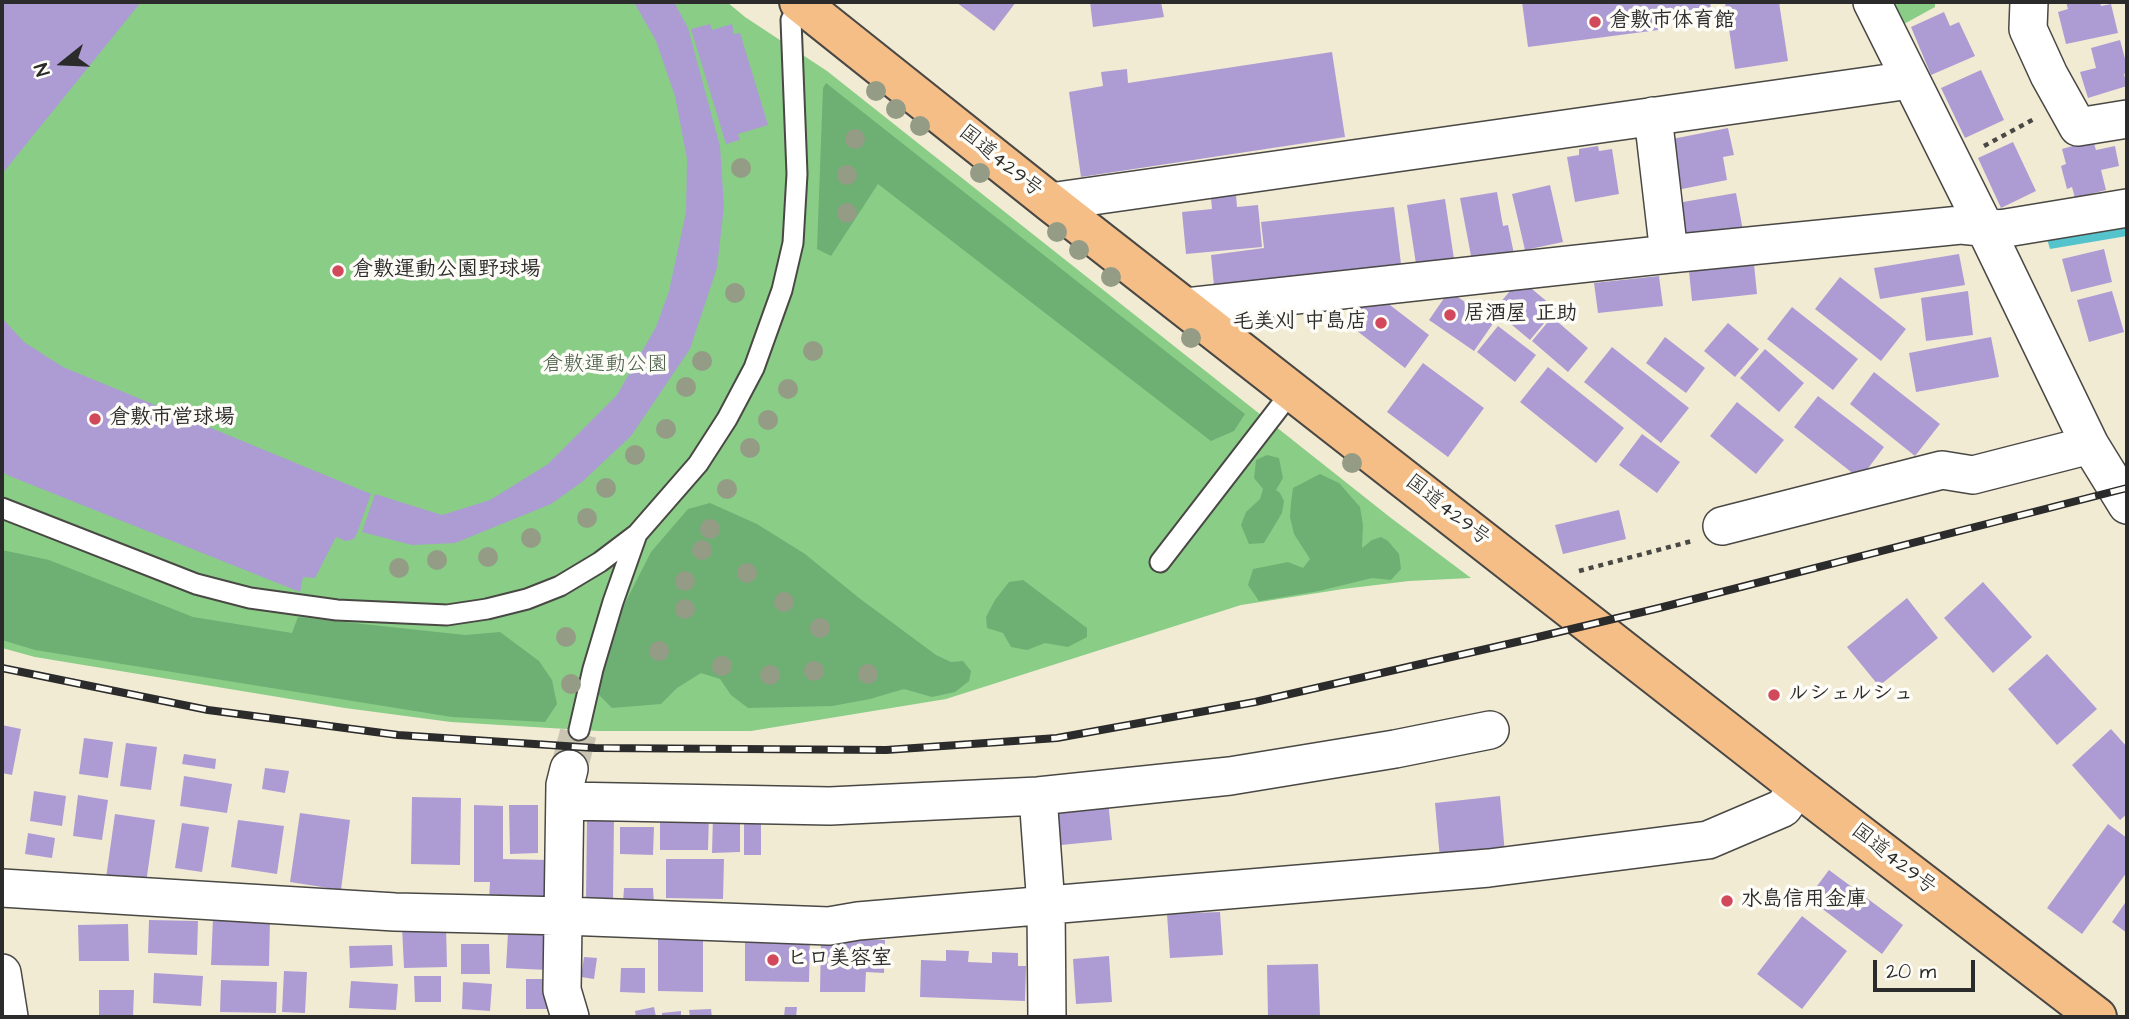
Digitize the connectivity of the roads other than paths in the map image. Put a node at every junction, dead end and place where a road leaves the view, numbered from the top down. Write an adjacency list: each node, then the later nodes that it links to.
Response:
1 (799, 2): 7 (highway, 国道429号); 17 (lane)
2 (1872, 2): 4 (street)
3 (2029, 2): 6 (street)
4 (1910, 80): 5 (street); 9 (street)
5 (1653, 116): 7 (street); 10 (street)
6 (2127, 119)
7 (1050, 202): 11 (highway, 国道429号)
8 (2127, 208): 9 (street)
9 (1985, 228): 10 (street); 13 (street)
10 (1669, 254): 11 (street)
11 (1186, 307): 12 (highway, 国道429号)
12 (1292, 391): 18 (lane); 21 (highway, 国道429号)
13 (2090, 445): 14 (street); 16 (street)
14 (2127, 505)
15 (2, 508): 17 (lane)
16 (1722, 526)
17 (638, 534): 19 (lane)
18 (1160, 562)
19 (579, 730)
20 (1490, 730): 22 (street)
21 (1798, 787): 24 (street); 30 (highway, 国道429号)
22 (1038, 796): 24 (street); 25 (street)
23 (2, 888): 25 (street)
24 (1046, 906): 25 (street); 29 (street)
25 (564, 916): 28 (street)
26 (2, 973): 27 (street)
27 (9, 1017)
28 (570, 1017)
29 (1047, 1017)
30 (2097, 1017)

